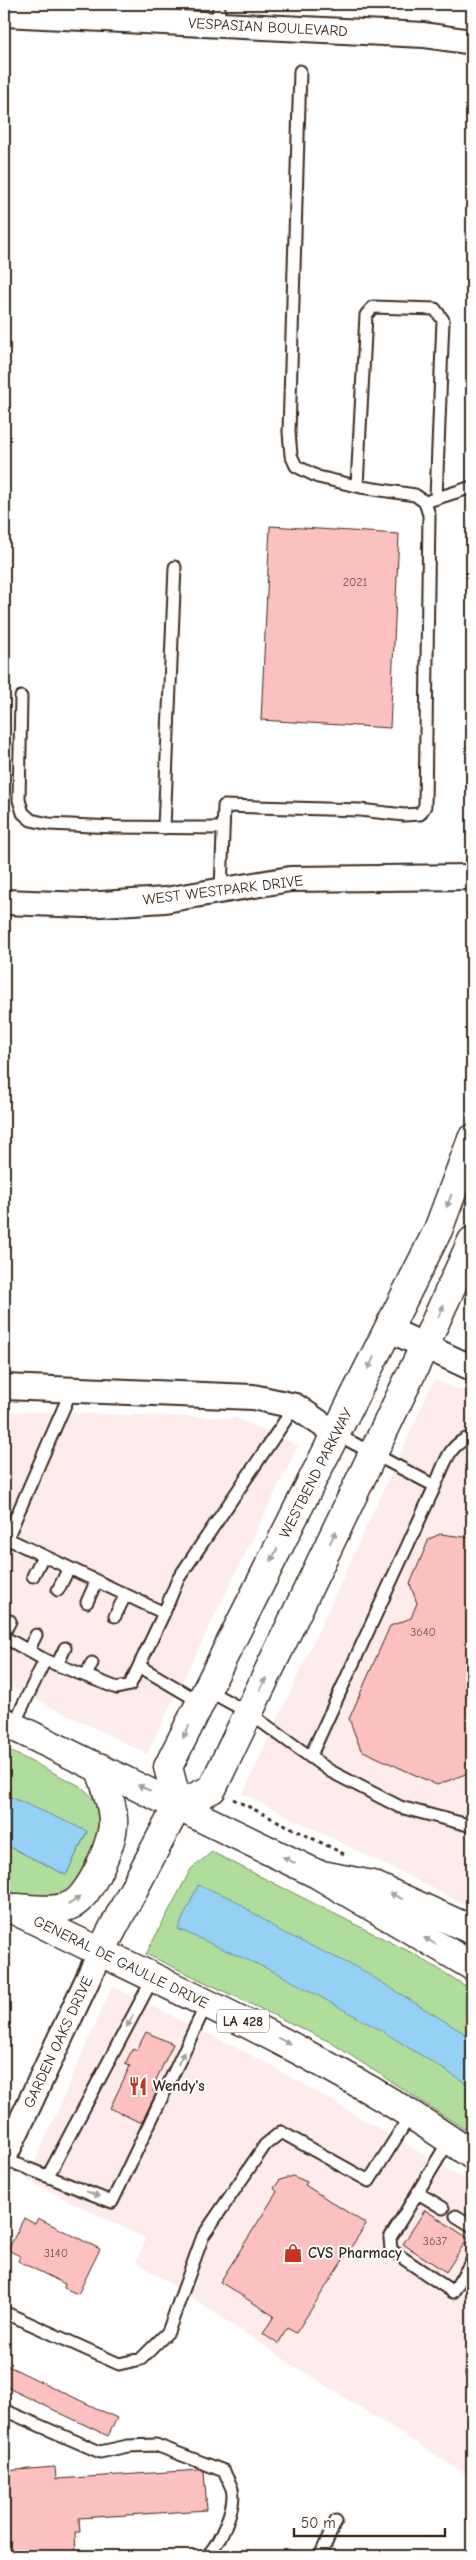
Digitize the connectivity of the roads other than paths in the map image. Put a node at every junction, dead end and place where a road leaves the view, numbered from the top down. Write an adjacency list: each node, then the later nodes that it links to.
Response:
1 (86, 11): 2 (street, VESPASIAN BOULEVARD); 3 (street, VESPASIAN BOULEVARD)
2 (4, 14)
3 (218, 14): 4 (street, VESPASIAN BOULEVARD)
4 (472, 42)
5 (300, 71): 6 (lane)
6 (357, 486): 8 (lane); 8 (lane)
7 (472, 487): 8 (lane)
8 (430, 500): 12 (lane)
9 (175, 568): 11 (lane)
10 (21, 697): 11 (lane)
11 (164, 828): 12 (lane)
12 (222, 828): 14 (lane)
13 (472, 877): 14 (street, WEST WESTPARK DRIVE)
14 (221, 890): 15 (street, WEST WESTPARK DRIVE)
15 (4, 902)
16 (472, 1139): 18 (street, WESTBEND PARKWAY, one-way to 18)
17 (472, 1242): 19 (street, one-way to 17)
18 (388, 1329): 19 (street); 24 (street, WESTBEND PARKWAY, one-way to 24)
19 (424, 1347): 20 (street); 26 (street)
20 (472, 1368)
21 (4, 1387): 22 (street)
22 (71, 1390): 23 (street); 28 (lane)
23 (295, 1406): 24 (street); 36 (lane)
24 (336, 1434): 26 (lane); 49 (street, WESTBEND PARKWAY, one-way to 49)
25 (472, 1437): 27 (lane)
26 (373, 1454): 27 (lane); 50 (street, one-way to 26)
27 (436, 1486): 52 (lane)
28 (5, 1540): 29 (lane)
29 (43, 1556): 30 (lane); 31 (lane)
30 (69, 1568): 32 (lane); 33 (lane)
31 (33, 1576)
32 (96, 1582): 34 (lane); 35 (lane)
33 (58, 1590)
34 (125, 1596): 36 (lane); 37 (lane)
35 (86, 1602)
36 (164, 1613): 47 (lane)
37 (115, 1616)
38 (10, 1622): 39 (lane)
39 (4, 1634)
40 (36, 1634): 43 (lane)
41 (4, 1638): 43 (lane)
42 (64, 1648): 46 (lane)
43 (28, 1651): 44 (lane)
44 (45, 1660): 46 (lane); 51 (lane)
45 (92, 1663): 48 (lane)
46 (57, 1665): 48 (lane)
47 (139, 1666): 48 (lane); 49 (lane)
48 (86, 1676)
49 (204, 1696): 50 (lane); 54 (street, WESTBEND PARKWAY, one-way to 54)
50 (249, 1713): 52 (lane); 54 (street)
51 (8, 1724): 53 (street)
52 (310, 1757): 55 (lane)
53 (99, 1767): 54 (street, one-way to 53); 57 (street, one-way to 53)
54 (178, 1805): 56 (street, one-way to 54); 59 (street)
55 (472, 1826)
56 (317, 1874): 58 (street, one-way to 56); 60 (street, one-way to 56)
57 (7, 1907): 59 (street, GENERAL DE GAULLE DRIVE / LA 428)
58 (472, 1930)
59 (100, 1953): 61 (street, GENERAL DE GAULLE DRIVE / LA 428); 66 (street, GARDEN OAKS DRIVE)
60 (472, 1966)
61 (153, 1978): 62 (street, GENERAL DE GAULLE DRIVE / LA 428); 67 (lane, one-way to 67)
62 (207, 2003): 63 (street, GENERAL DE GAULLE DRIVE / LA 428, one-way to 63); 67 (lane, one-way to 62)
63 (411, 2114): 64 (street, GENERAL DE GAULLE DRIVE / LA 428); 73 (lane)
64 (450, 2139): 65 (street, GENERAL DE GAULLE DRIVE / LA 428); 68 (lane)
65 (472, 2155)
66 (4, 2158): 67 (lane)
67 (48, 2176)
68 (418, 2193): 69 (lane); 72 (lane)
69 (442, 2208)
70 (456, 2216): 71 (lane)
71 (472, 2226)
72 (472, 2261)
73 (4, 2312)
74 (4, 2410): 76 (lane)
75 (336, 2521): 77 (lane)
76 (207, 2556)
77 (320, 2556)

